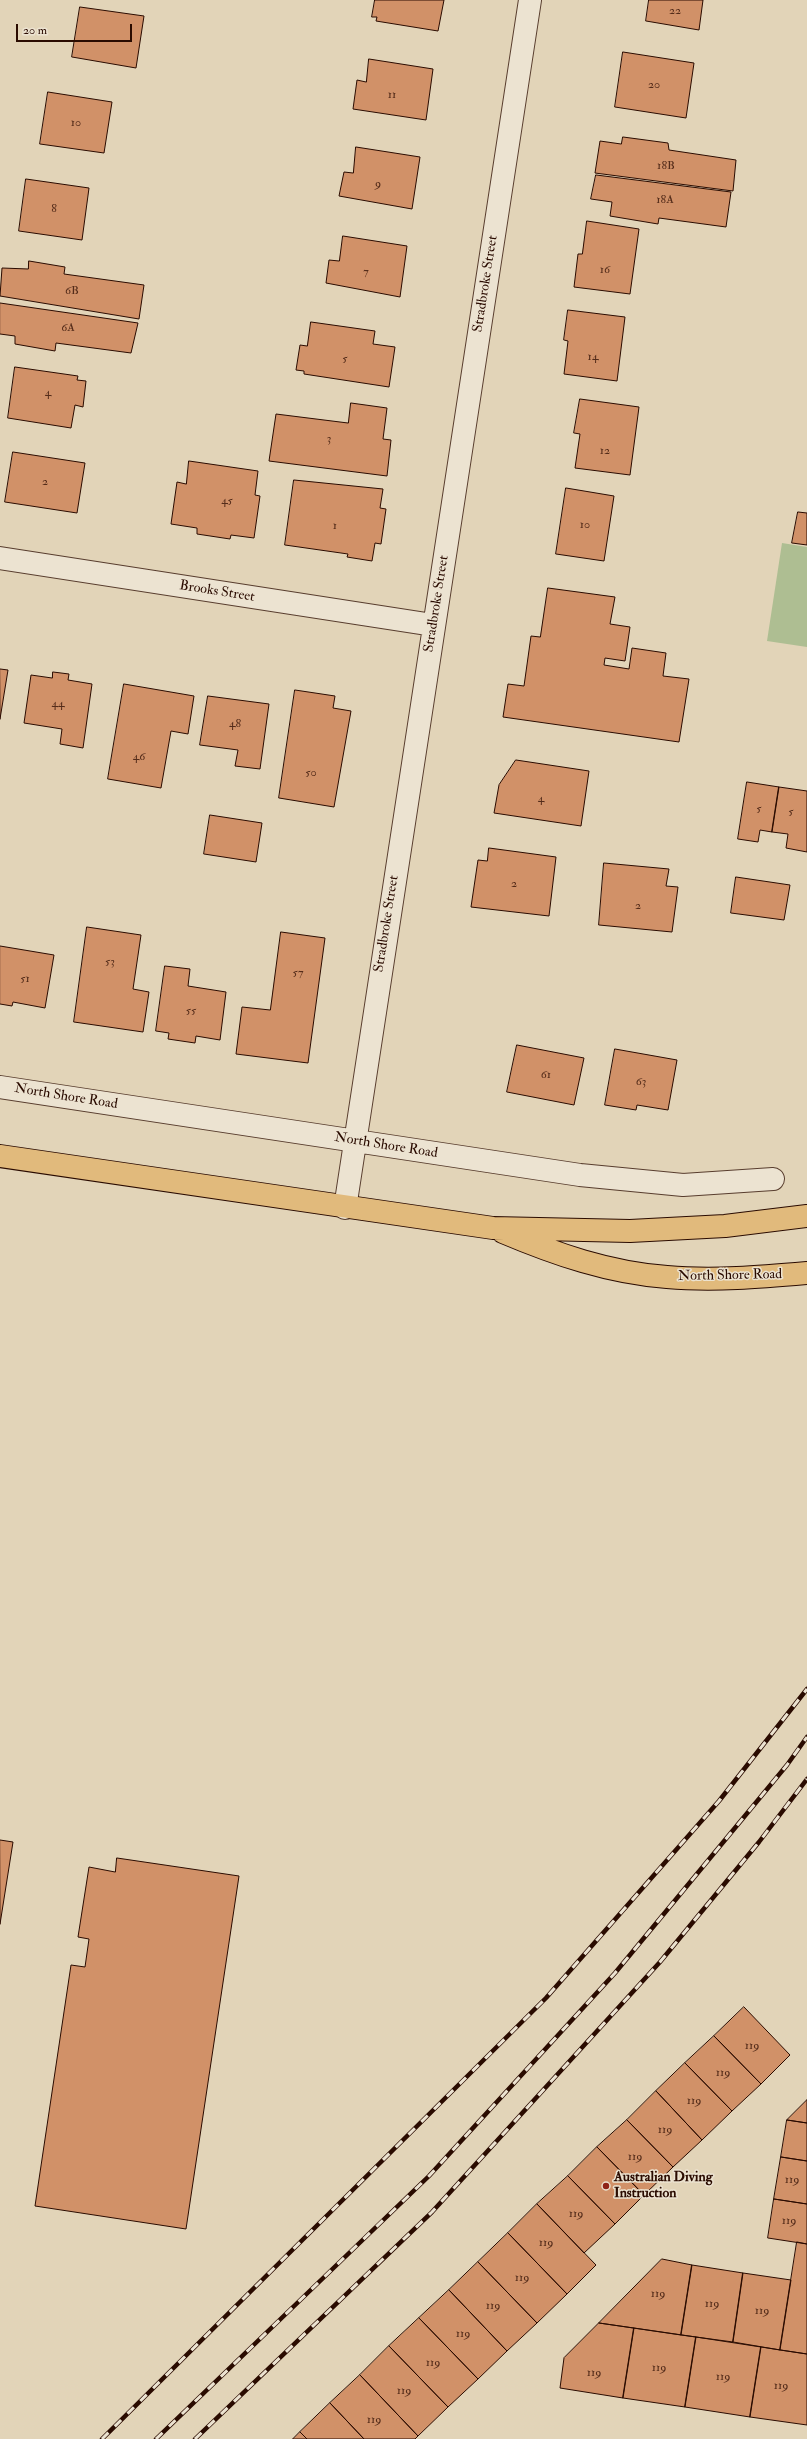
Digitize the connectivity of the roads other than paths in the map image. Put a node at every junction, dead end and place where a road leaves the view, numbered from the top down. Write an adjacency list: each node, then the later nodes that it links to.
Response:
1 (530, 0): 3 (street, Stradbroke Street)
2 (0, 558): 3 (street, Brooks Street)
3 (433, 625): 5 (street, Stradbroke Street)
4 (0, 1087): 5 (street, North Shore Road)
5 (353, 1141): 7 (street, North Shore Road); 8 (street, Stradbroke Street)
6 (0, 1156): 8 (main road, North Shore Road)
7 (773, 1179)
8 (345, 1208): 10 (main road, North Shore Road)
9 (807, 1216): 10 (main road, North Shore Road)
10 (493, 1228): 11 (main road, North Shore Road)
11 (807, 1273)

